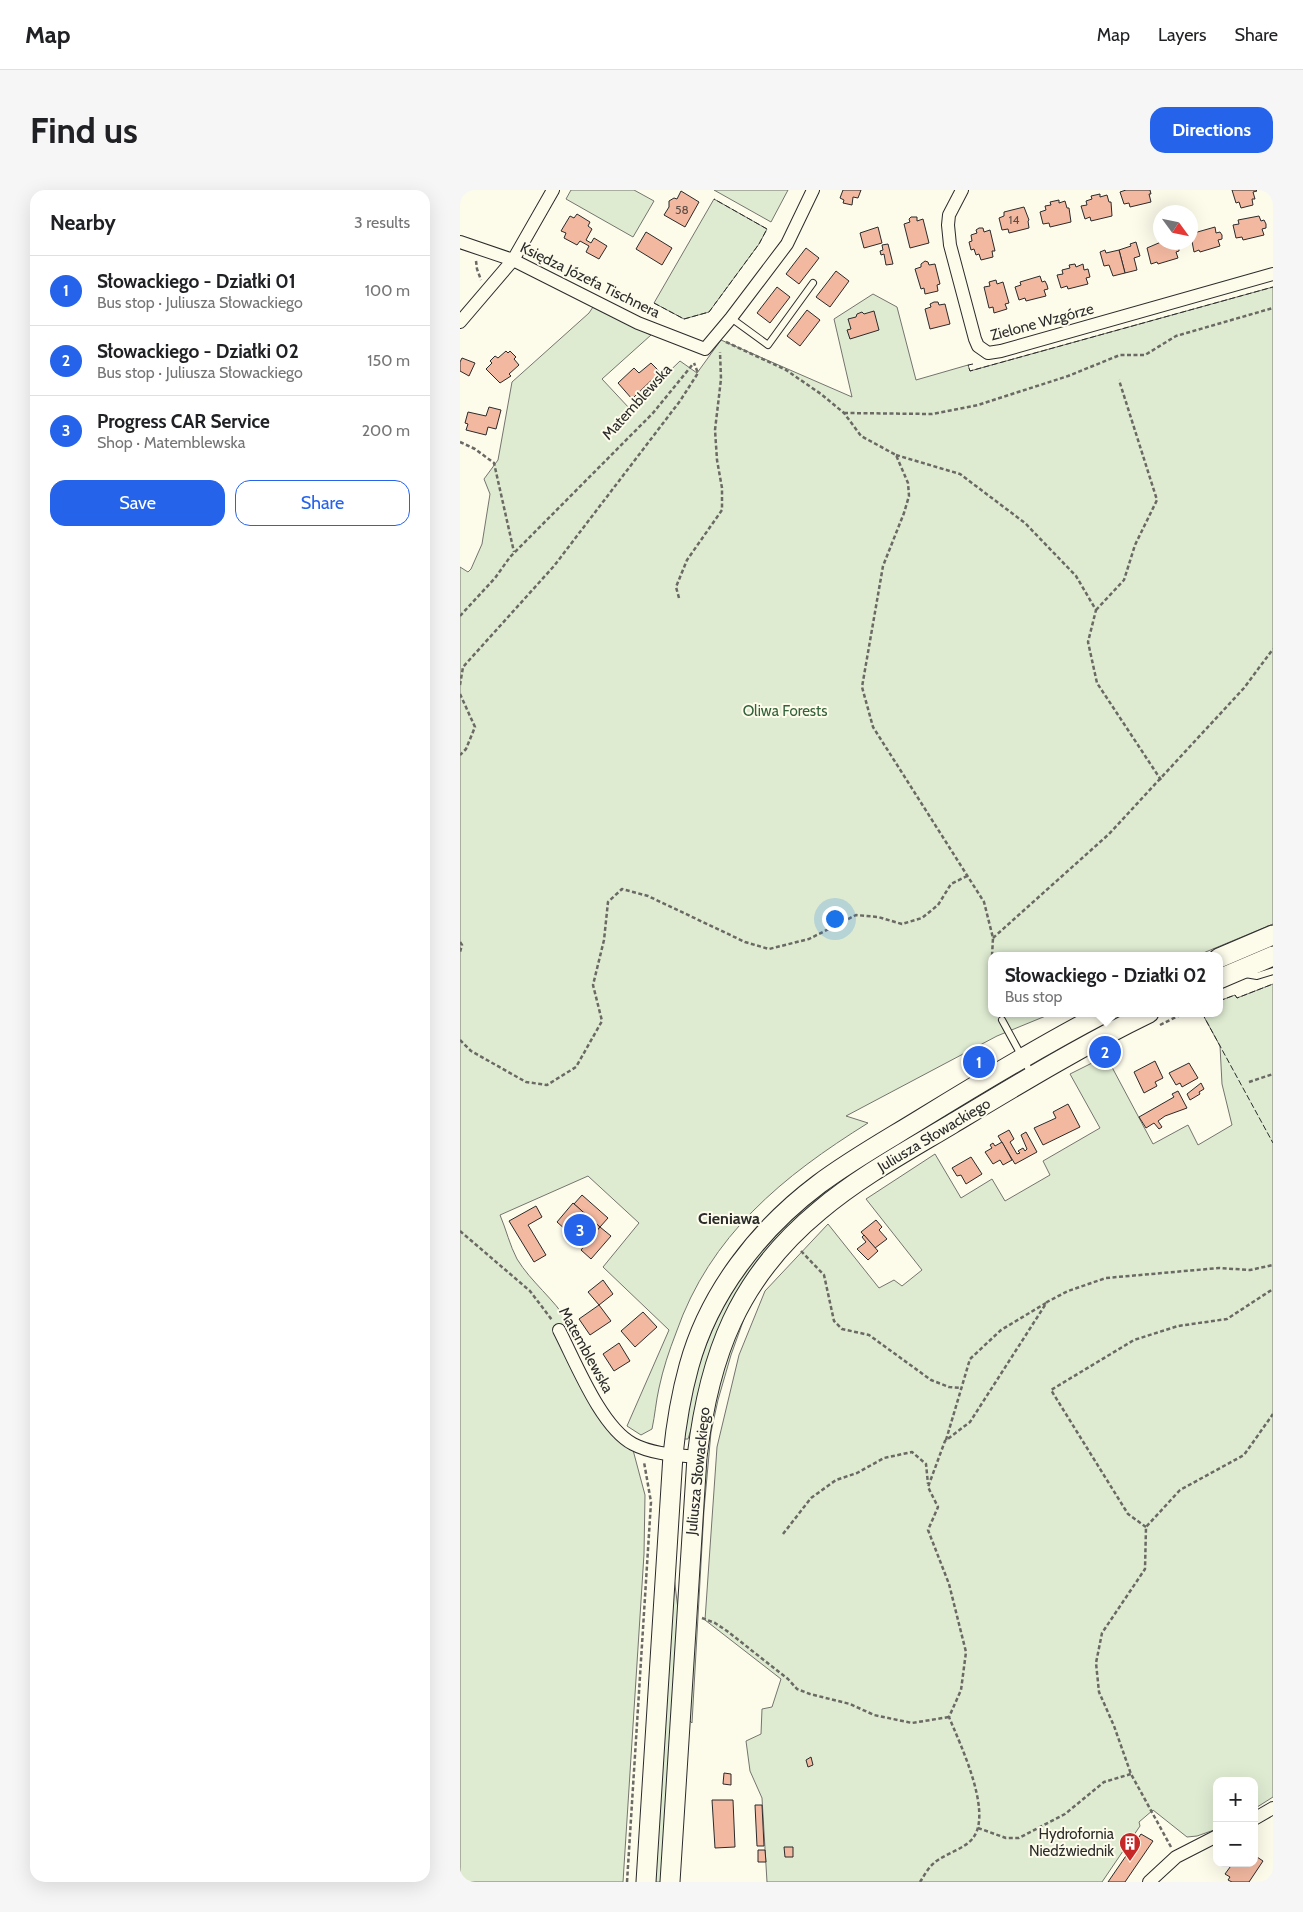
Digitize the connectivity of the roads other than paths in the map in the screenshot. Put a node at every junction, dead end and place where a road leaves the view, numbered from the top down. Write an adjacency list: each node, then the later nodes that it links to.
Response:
1 (553, 190): 5 (street)
2 (813, 190): 8 (street)
3 (962, 190): 6 (street, Zielone Wzgórze)
4 (460, 242): 5 (street, Księdza Józefa Tischnera)
5 (513, 260): 8 (street, Księdza Józefa Tischnera); 9 (street)
6 (1273, 274)
7 (813, 283): 8 (lane)
8 (731, 318)
9 (460, 322)
10 (1273, 935): 11 (main road)
11 (1223, 956)
12 (1273, 956): 13 (main road)
13 (1240, 970): 14 (lane); 15 (main road)
14 (1273, 972)
15 (1223, 978)
16 (1097, 1017): 19 (main road, Juliusza Słowackiego)
17 (1141, 1017): 20 (main road, Juliusza Słowackiego)
18 (1002, 1020): 19 (lane)
19 (1023, 1058): 20 (lane); 22 (main road, Juliusza Słowackiego)
20 (1032, 1076): 23 (main road, Juliusza Słowackiego)
21 (559, 1330): 22 (street, Matemblewska)
22 (673, 1455): 23 (street, Matemblewska); 27 (main road, Juliusza Słowackiego)
23 (696, 1457): 28 (main road, Juliusza Słowackiego)
24 (1273, 1808): 25 (street)
25 (1258, 1817)
26 (1213, 1838): 29 (street)
27 (646, 1882)
28 (670, 1882)
29 (1149, 1882)

